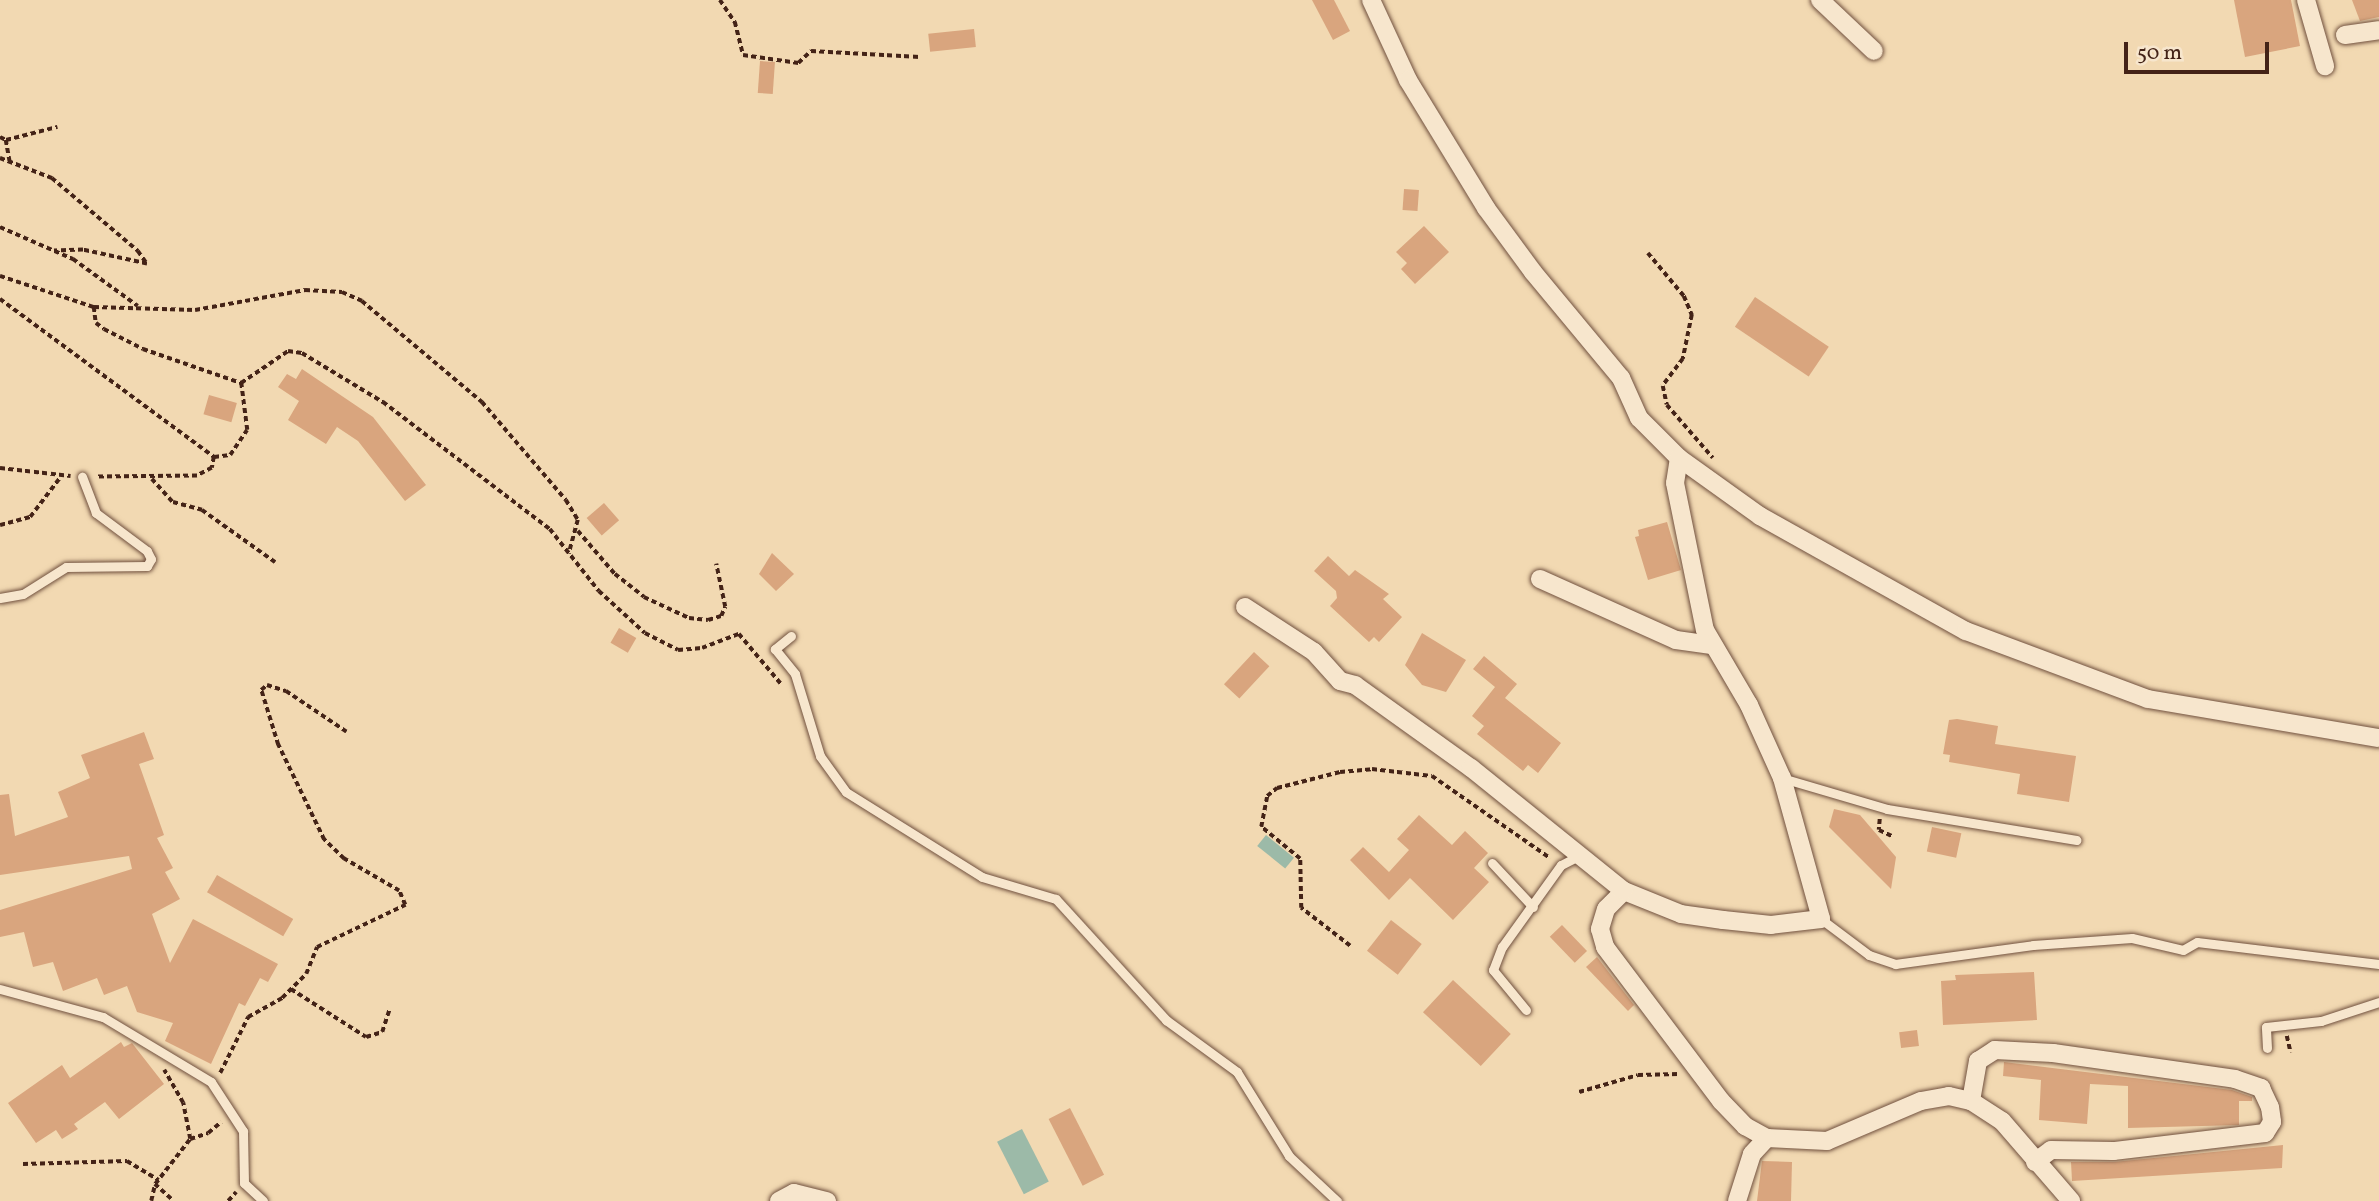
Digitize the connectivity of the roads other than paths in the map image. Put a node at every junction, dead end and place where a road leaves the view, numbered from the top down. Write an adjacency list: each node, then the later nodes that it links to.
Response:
1 (1371, 0): 8 (street)
2 (1819, 0): 6 (street)
3 (2306, 0): 7 (street)
4 (2379, 30): 5 (street)
5 (2345, 35)
6 (1874, 51)
7 (2325, 66)
8 (1679, 458): 14 (street); 15 (street)
9 (82, 477): 11 (lane)
10 (1540, 579): 14 (street)
11 (0, 598)
12 (1245, 607): 18 (street)
13 (791, 636): 34 (lane)
14 (1712, 645): 16 (street)
15 (2379, 738)
16 (1782, 778): 17 (lane); 22 (street)
17 (2076, 841)
18 (1569, 861): 20 (street); 21 (lane)
19 (1492, 863): 21 (lane)
20 (1624, 891): 22 (street); 29 (street)
21 (1533, 907): 26 (lane)
22 (1821, 919): 23 (lane)
23 (2379, 964)
24 (0, 989): 31 (lane)
25 (2379, 1002): 27 (lane)
26 (1526, 1010)
27 (2267, 1048)
28 (1971, 1101): 29 (street); 30 (street); 30 (street)
29 (1767, 1138): 35 (street)
30 (2035, 1162): 36 (street)
31 (263, 1201)
32 (779, 1201): 33 (street)
33 (827, 1201)
34 (1336, 1201)
35 (1737, 1201)
36 (2071, 1201)

